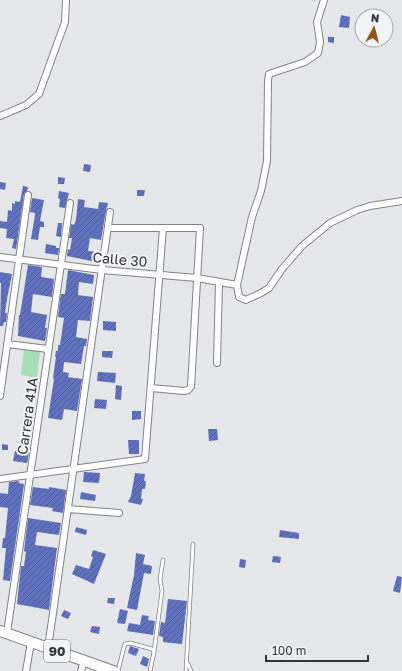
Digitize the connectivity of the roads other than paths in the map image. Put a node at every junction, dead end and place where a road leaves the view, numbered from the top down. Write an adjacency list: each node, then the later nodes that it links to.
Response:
1 (66, 0): 3 (street)
2 (324, 0): 17 (street)
3 (0, 116)
4 (28, 195): 11 (street)
5 (402, 201): 17 (street)
6 (70, 203): 12 (street, Carrera 41A)
7 (110, 212): 8 (street)
8 (108, 228): 9 (street); 13 (street)
9 (163, 228): 14 (street); 15 (street)
10 (0, 257): 11 (street, Calle 30)
11 (19, 260): 12 (street, Calle 30); 18 (street)
12 (61, 265): 13 (street, Calle 30); 19 (street, Carrera 41A)
13 (102, 270): 14 (street, Calle 30); 23 (street)
14 (159, 275): 15 (street, Calle 30); 21 (street)
15 (197, 278): 16 (street, Calle 30); 21 (street)
16 (219, 282): 17 (street, Calle 30); 20 (street)
17 (237, 285)
18 (7, 344): 19 (street); 22 (street)
19 (48, 349): 24 (street, Carrera 41A)
20 (216, 363)
21 (151, 388): 23 (street)
22 (0, 396)
23 (74, 468): 24 (street); 26 (street)
24 (30, 474): 25 (street); 30 (street, Carrera 41A)
25 (0, 479)
26 (68, 510): 27 (street); 32 (street)
27 (119, 513)
28 (193, 544): 35 (lane)
29 (163, 560): 33 (lane)
30 (4, 632): 31 (highway, 90)
31 (31, 642): 32 (highway, 90); 37 (street)
32 (48, 648): 34 (highway, 90)
33 (154, 652): 39 (lane); 40 (lane)
34 (84, 661): 36 (highway, 90); 38 (street)
35 (188, 662): 41 (lane); 42 (lane)
36 (106, 670)
37 (26, 671)
38 (81, 671)
39 (118, 671)
40 (150, 671)
41 (186, 671)
42 (191, 671)

